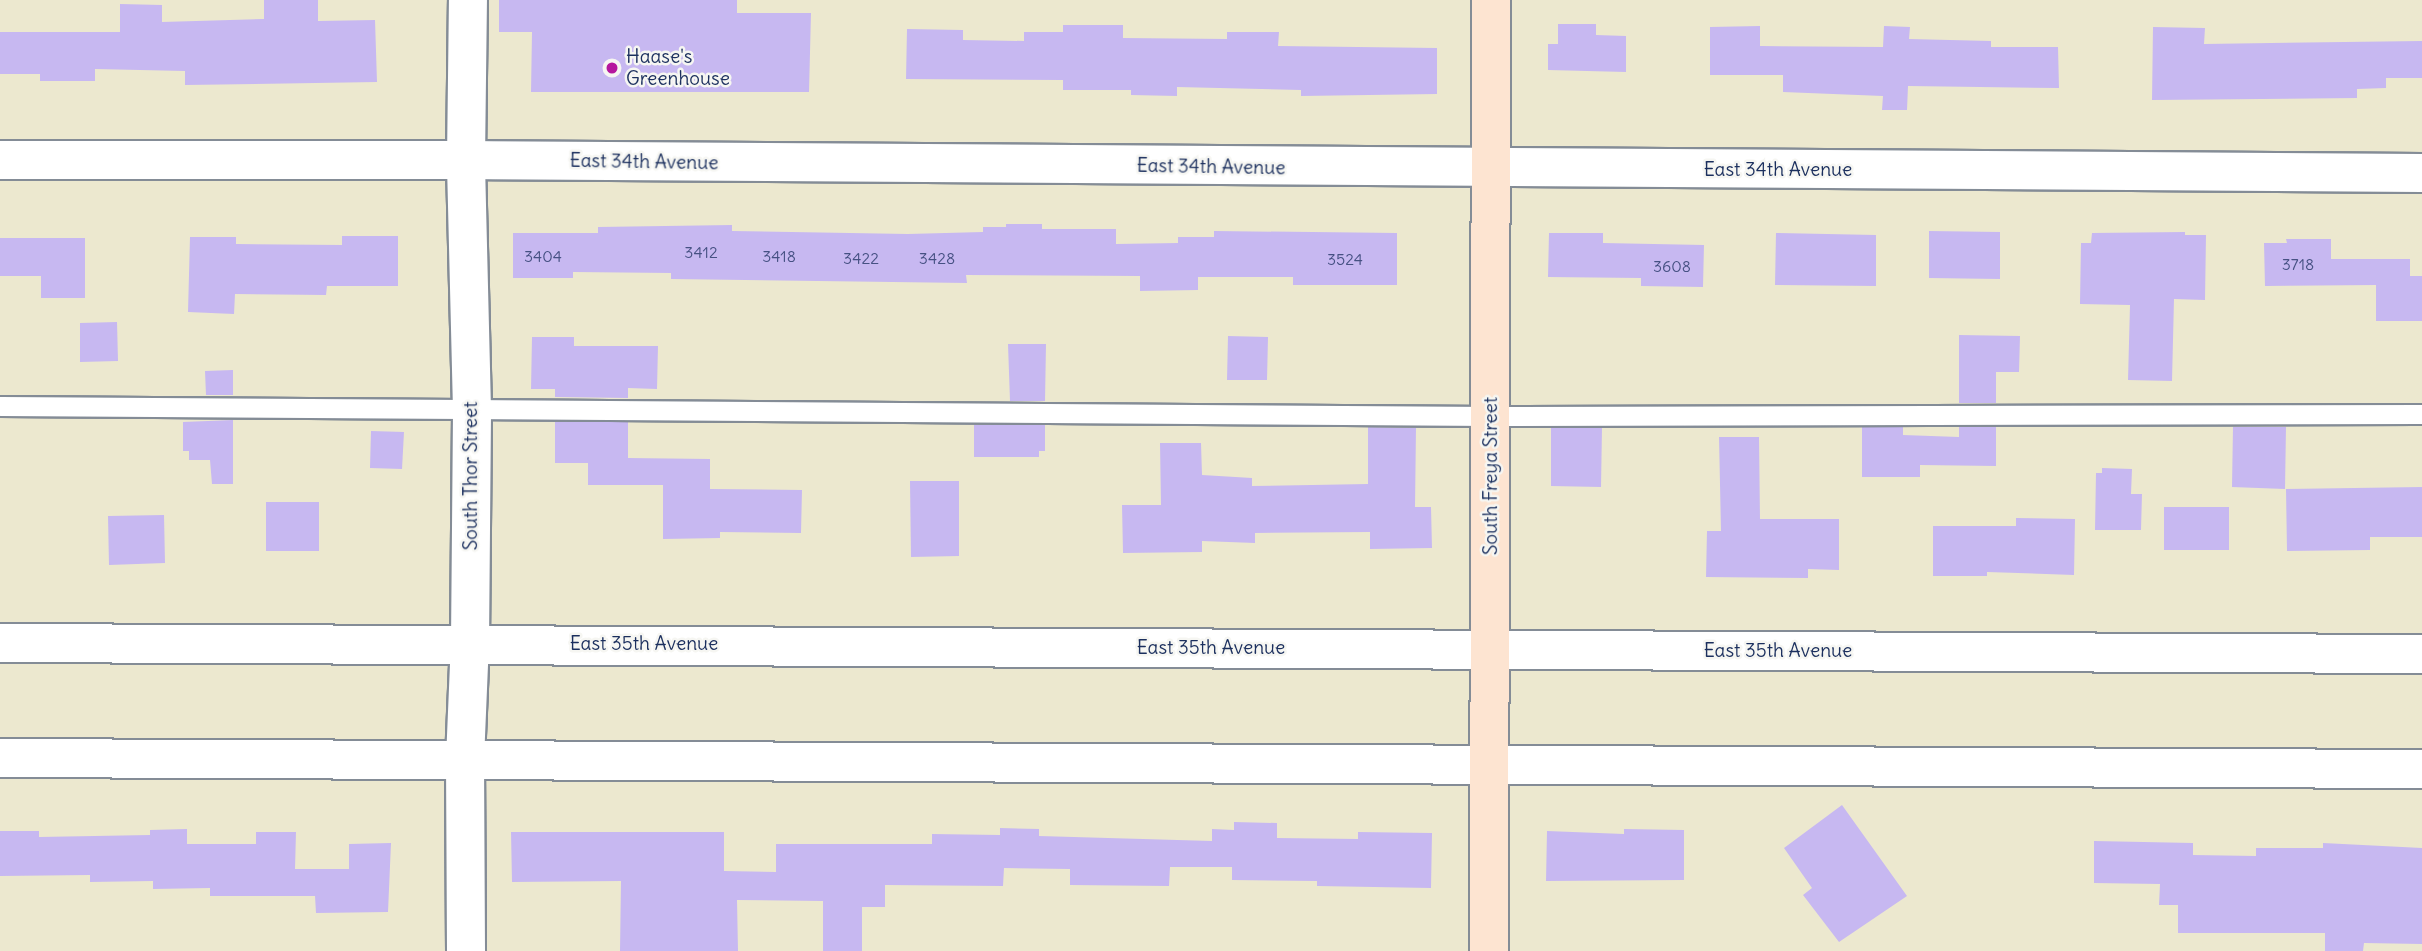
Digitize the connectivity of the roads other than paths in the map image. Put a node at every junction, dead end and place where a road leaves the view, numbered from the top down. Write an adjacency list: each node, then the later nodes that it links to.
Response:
1 (468, 0): 4 (street, South Thor Street)
2 (1491, 0): 5 (main road, South Freya Street)
3 (0, 160): 4 (street, East 34th Avenue)
4 (466, 160): 5 (street, East 34th Avenue); 8 (street, South Thor Street)
5 (1493, 169): 6 (street, East 34th Avenue); 10 (main road, South Freya Street)
6 (2422, 173)
7 (0, 406): 8 (lane)
8 (472, 410): 10 (lane); 12 (street, South Thor Street)
9 (2422, 414): 10 (lane)
10 (1492, 416): 13 (main road, South Freya Street)
11 (0, 643): 12 (street, East 35th Avenue)
12 (470, 643): 13 (street, East 35th Avenue); 16 (street, South Thor Street)
13 (1490, 649): 14 (street, East 35th Avenue); 17 (main road, South Freya Street)
14 (2422, 654)
15 (0, 758): 16 (street)
16 (465, 760): 17 (street); 19 (street, South Thor Street)
17 (1491, 766): 18 (street); 20 (main road, South Freya Street)
18 (2422, 769)
19 (466, 951)
20 (1489, 951)

